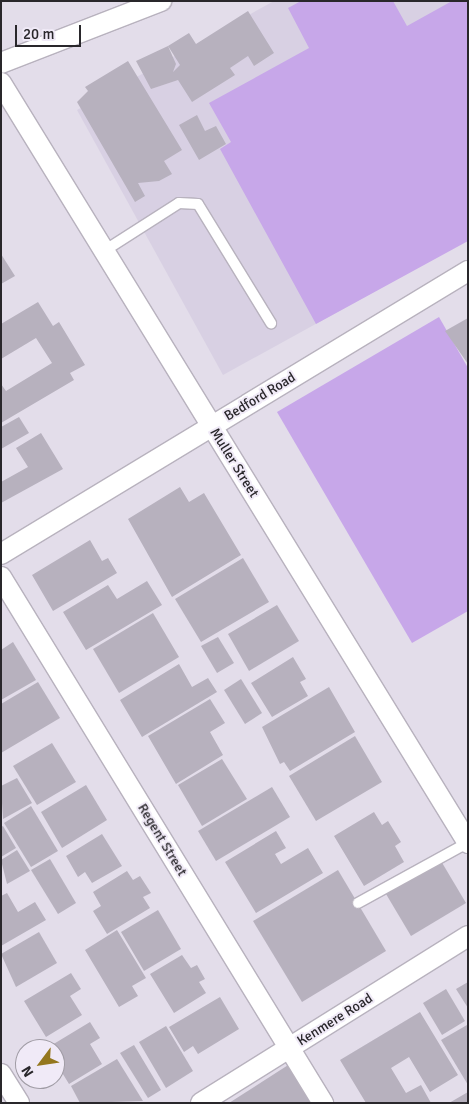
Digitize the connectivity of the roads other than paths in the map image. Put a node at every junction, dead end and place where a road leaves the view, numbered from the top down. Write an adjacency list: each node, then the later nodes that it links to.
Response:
1 (161, 1): 2 (street)
2 (1, 64)
3 (1, 83): 4 (street, Muller Street)
4 (104, 251): 6 (lane); 7 (street, Muller Street)
5 (468, 271): 7 (street, Bedford Road)
6 (271, 323)
7 (212, 426): 8 (street, Bedford Road); 10 (street, Muller Street)
8 (1, 554)
9 (1, 577): 13 (street, Regent Street)
10 (468, 843): 11 (lane)
11 (358, 903)
12 (468, 936): 13 (street, Kenmere Road)
13 (289, 1048): 16 (street, Kenmere Road); 17 (street, Regent Street)
14 (1, 1074): 15 (street)
15 (19, 1103)
16 (201, 1103)
17 (323, 1103)

